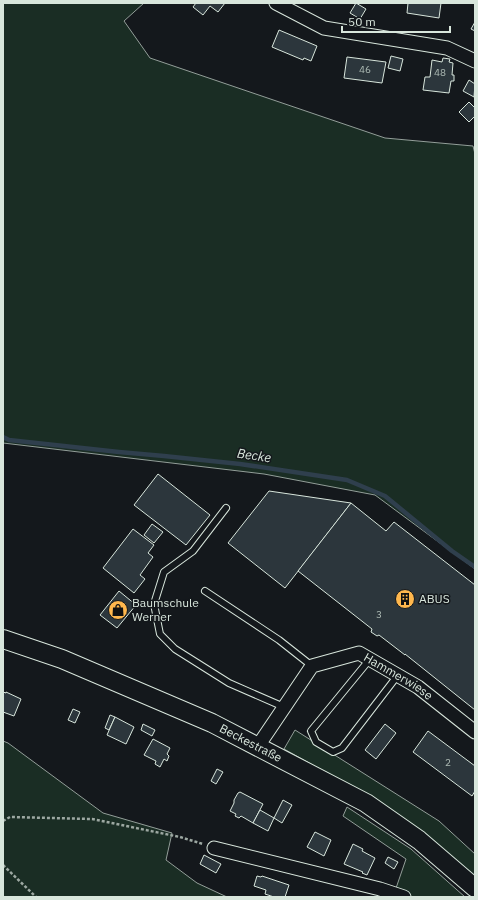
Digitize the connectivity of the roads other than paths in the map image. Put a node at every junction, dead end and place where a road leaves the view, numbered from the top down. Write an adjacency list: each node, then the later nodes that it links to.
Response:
1 (276, 3): 2 (street)
2 (475, 61)
3 (226, 508): 9 (lane)
4 (205, 591): 7 (lane)
5 (3, 639): 11 (main road, Beckestraße)
6 (370, 659): 7 (street, Hammerwiese); 8 (street, Hammerwiese); 8 (lane)
7 (312, 666): 9 (street)
8 (398, 675): 10 (street, Hammerwiese)
9 (284, 707): 11 (street)
10 (475, 732)
11 (258, 746): 13 (main road, Beckestraße)
12 (214, 848): 14 (street)
13 (475, 888)
14 (404, 897)

